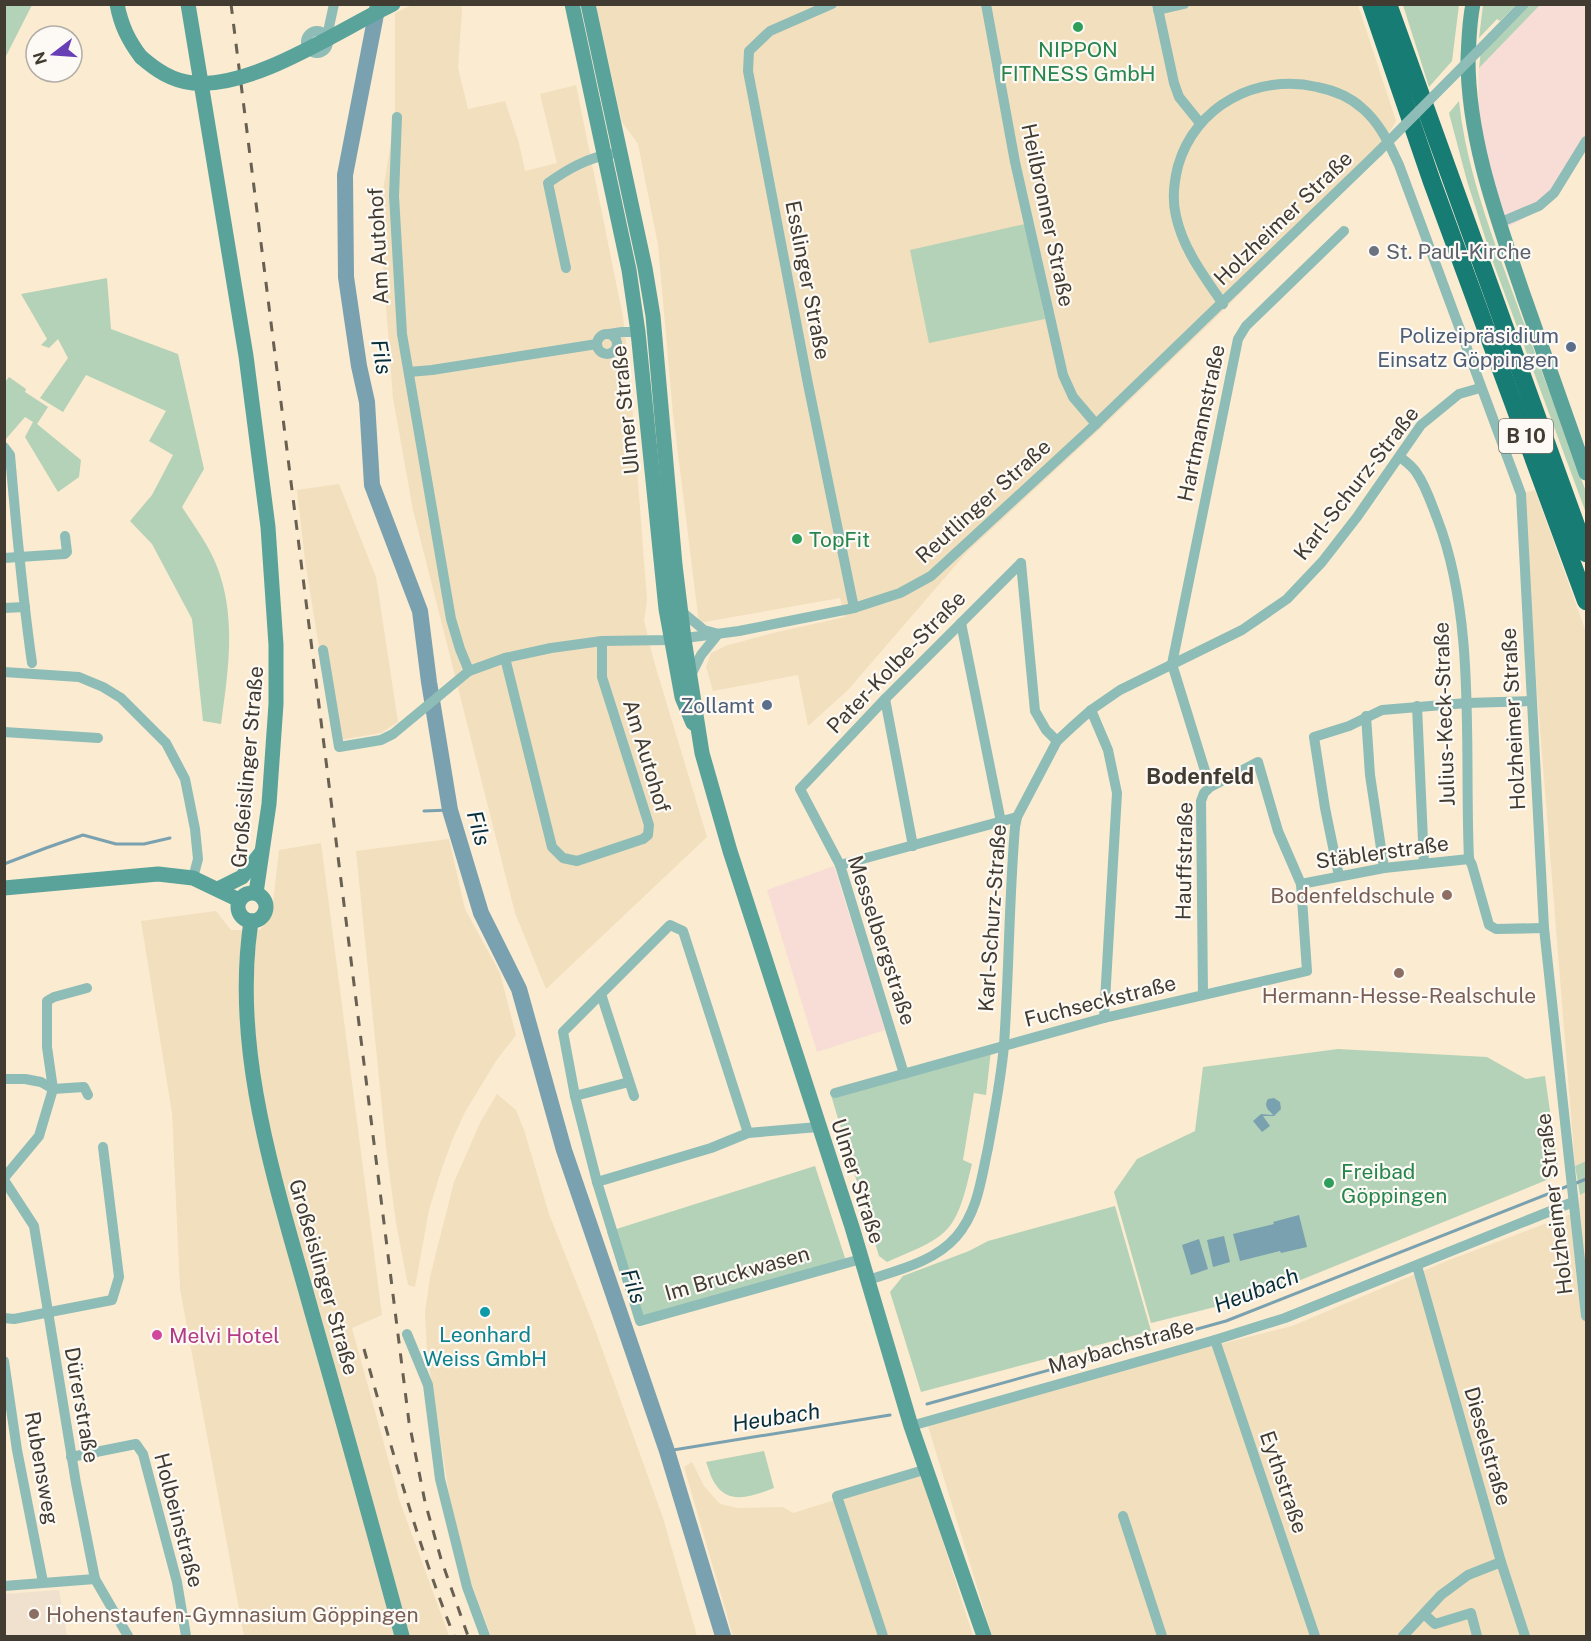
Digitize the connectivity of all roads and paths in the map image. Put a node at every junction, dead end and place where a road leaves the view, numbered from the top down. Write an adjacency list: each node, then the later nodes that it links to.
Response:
1 (117, 4): 4 (main road, bridge)
2 (188, 4): 69 (main road, Großeislinger Straße)
3 (334, 4): 15 (street)
4 (393, 4)
5 (572, 4): 16 (main road)
6 (832, 4): 41 (street, Esslinger Straße)
7 (986, 4): 30 (street, Heilbronner Straße)
8 (1184, 4): 14 (street)
9 (1371, 4): 38 (highway, B 10)
10 (1388, 4): 35 (highway, B 10)
11 (1473, 4): 21 (main road)
12 (1524, 4): 24 (street, Holzheimer Straße, bridge)
13 (589, 6): 16 (main road)
14 (1157, 7): 18 (street)
15 (327, 36)
16 (597, 78): 20 (main road, Ulmer Straße)
17 (398, 117): 28 (street, Am Autohof)
18 (1200, 123): 24 (street, Holzheimer Straße); 29 (street, Holzheimer Straße)
19 (1587, 141): 21 (street)
20 (613, 153): 23 (street); 25 (main road, Ulmer Straße); 42 (main road, Ulmer Straße)
21 (1499, 223): 33 (main road)
22 (1344, 231): 50 (street, Hartmannstraße)
23 (566, 268)
24 (1223, 303): 30 (street, Reutlinger Straße)
25 (638, 332): 26 (street); 45 (main road, Ulmer Straße)
26 (609, 334): 27 (street); 27 (street)
27 (597, 344): 28 (street)
28 (409, 372): 51 (street, Am Autohof)
29 (1480, 388): 32 (street, Karl-Schurz-Straße); 55 (street, Holzheimer Straße)
30 (1096, 424): 41 (street, Reutlinger Straße)
31 (4, 447): 36 (street)
32 (1400, 457): 50 (street, Karl-Schurz-Straße); 56 (street, Julius-Keck-Straße)
33 (1587, 473)
34 (65, 536): 36 (street)
35 (1587, 554)
36 (18, 557): 37 (street); 39 (street)
37 (4, 558)
38 (1587, 601)
39 (25, 607): 40 (street); 49 (street)
40 (4, 608)
41 (854, 608): 44 (street, Reutlinger Straße)
42 (681, 610): 44 (street); 45 (main road, Ulmer Straße)
43 (961, 623): 54 (street, Pater-Kolbe-Straße); 63 (street, Pater-Kolbe-Straße); 67 (street)
44 (718, 634): 45 (street, Reutlinger Straße); 53 (street)
45 (677, 640): 46 (street); 53 (main road, Ulmer Straße); 61 (main road, Ulmer Straße)
46 (602, 641): 48 (street); 48 (street, Am Autohof)
47 (323, 650): 51 (street)
48 (505, 658): 51 (street)
49 (32, 663)
50 (1172, 663): 58 (street, Karl-Schurz-Straße); 64 (street, Hauffstraße)
51 (469, 671)
52 (4, 672): 75 (street)
53 (691, 675): 61 (main road, Ulmer Straße)
54 (885, 699): 65 (street, Pater-Kolbe-Straße); 68 (street)
55 (1531, 701): 56 (street); 82 (street, Holzheimer Straße)
56 (1467, 703): 57 (street); 70 (street, Julius-Keck-Straße)
57 (1417, 706): 59 (street); 71 (street)
58 (1091, 710): 63 (street, Karl-Schurz-Straße); 86 (street)
59 (1366, 717): 73 (street); 74 (street)
60 (4, 732): 62 (street)
61 (699, 737): 96 (main road, Ulmer Straße)
62 (98, 738)
63 (1057, 741): 66 (street, Karl-Schurz-Straße)
64 (1210, 787): 76 (street); 85 (street, Hauffstraße)
65 (800, 789): 72 (street, Messelbergstraße)
66 (1017, 817): 67 (street); 87 (street, Karl-Schurz-Straße)
67 (1001, 822): 68 (street)
68 (913, 846): 72 (street)
69 (263, 850): 78 (main road); 79 (main road, Großeislinger Straße)
70 (1469, 859): 71 (street, Stäblerstraße); 82 (street, Julius-Keck-Straße)
71 (1424, 863): 73 (street, Stäblerstraße)
72 (840, 865): 88 (street, Messelbergstraße)
73 (1384, 868): 74 (street, Stäblerstraße)
74 (1339, 876): 76 (street, Stäblerstraße)
75 (192, 878): 77 (main road); 78 (main road)
76 (1301, 884): 85 (street, Fuchseckstraße)
77 (4, 888)
78 (218, 889): 80 (main road)
79 (256, 893): 80 (main road); 81 (main road)
80 (240, 900): 81 (main road)
81 (251, 921): 122 (main road, Großeislinger Straße)
82 (1544, 928): 101 (street, Holzheimer Straße)
83 (87, 988): 91 (street)
84 (601, 994): 90 (street); 94 (street, Im Bruckwasen); 97 (street, Im Bruckwasen)
85 (1203, 995): 86 (street, Fuchseckstraße)
86 (1104, 1018): 87 (street, Fuchseckstraße)
87 (1004, 1046): 88 (street, Fuchseckstraße); 104 (street, Karl-Schurz-Straße)
88 (904, 1074): 92 (street, Fuchseckstraße)
89 (4, 1079): 91 (street)
90 (629, 1082): 94 (street); 95 (street)
91 (53, 1089): 93 (street); 99 (street)
92 (835, 1093)
93 (88, 1095)
94 (576, 1096): 100 (street, Im Bruckwasen)
95 (634, 1096)
96 (818, 1127): 97 (street); 102 (main road, Ulmer Straße)
97 (748, 1133): 100 (street)
98 (103, 1147): 105 (street)
99 (4, 1179): 105 (street, Dürerstraße)
100 (597, 1182): 102 (street, Im Bruckwasen)
101 (1573, 1199): 103 (street, Maybachstraße); 106 (street, Holzheimer Straße)
102 (861, 1258): 104 (main road, Ulmer Straße)
103 (1417, 1266): 109 (street, Maybachstraße); 115 (street, Dieselstraße)
104 (868, 1280): 111 (main road, Ulmer Straße)
105 (47, 1314): 107 (street); 112 (street, Dürerstraße)
106 (1587, 1316)
107 (4, 1318)
108 (407, 1334): 123 (street)
109 (1215, 1340): 111 (street, Maybachstraße); 127 (street, Eythstraße)
110 (4, 1361): 117 (street, Rubensweg)
111 (911, 1426): 113 (main road, Ulmer Straße)
112 (71, 1457): 116 (street, Dürerstraße); 121 (street, Holbeinstraße)
113 (927, 1469): 124 (street); 125 (main road, Ulmer Straße)
114 (1123, 1516): 126 (street)
115 (1501, 1562): 119 (street); 130 (street, Dieselstraße)
116 (95, 1579): 117 (street); 120 (street, Dürerstraße)
117 (43, 1582): 118 (street)
118 (4, 1586)
119 (1424, 1614): 128 (street); 129 (street)
120 (128, 1636)
121 (186, 1636)
122 (402, 1636)
123 (485, 1636)
124 (883, 1636)
125 (984, 1636)
126 (1162, 1636)
127 (1316, 1636)
128 (1403, 1636)
129 (1478, 1636)
130 (1525, 1636)

